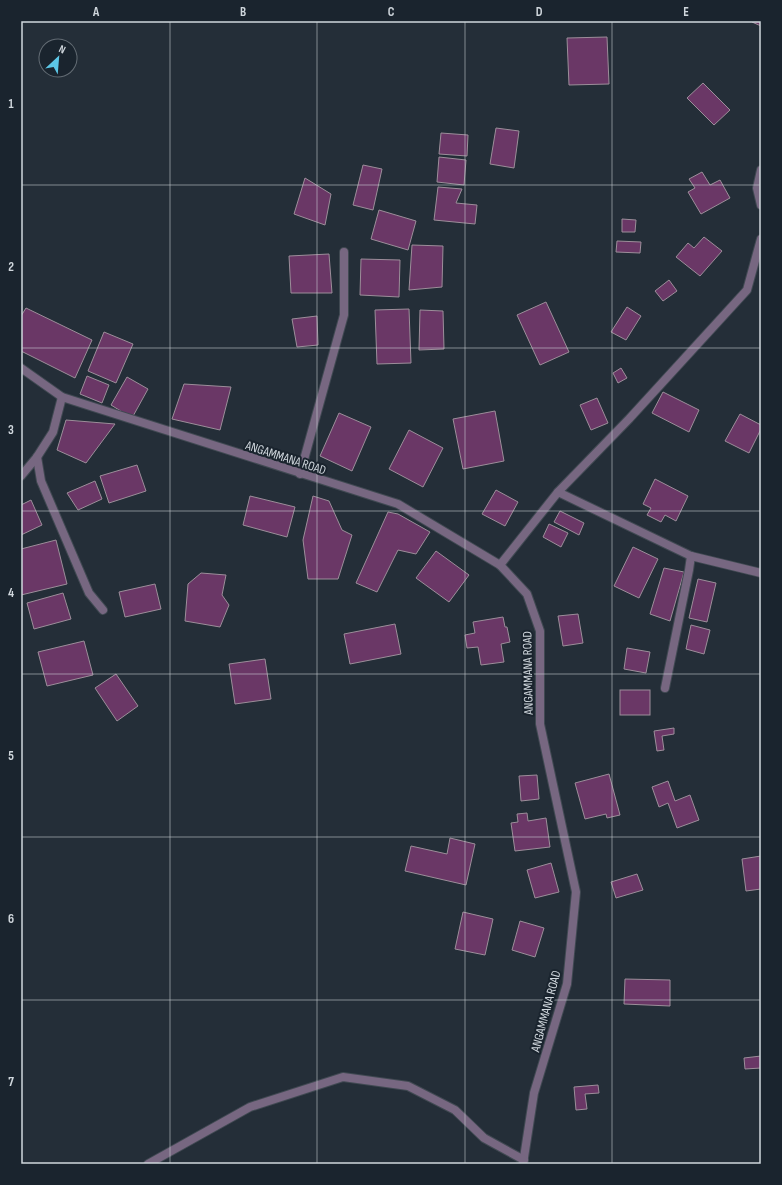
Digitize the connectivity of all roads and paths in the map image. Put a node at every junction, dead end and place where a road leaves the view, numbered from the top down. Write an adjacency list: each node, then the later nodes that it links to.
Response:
1 (761, 170): 2 (street)
2 (761, 205)
3 (761, 239): 10 (street)
4 (344, 252): 8 (street)
5 (21, 368): 6 (street, ANGAMMANA ROAD)
6 (62, 397): 7 (street); 8 (street, ANGAMMANA ROAD)
7 (37, 457): 9 (street); 14 (street)
8 (300, 474): 12 (street, ANGAMMANA ROAD)
9 (21, 476)
10 (558, 492): 11 (street); 12 (street)
11 (691, 556): 13 (street); 15 (street)
12 (500, 565): 16 (street, ANGAMMANA ROAD)
13 (761, 573)
14 (103, 610)
15 (665, 688)
16 (524, 1162): 17 (street)
17 (148, 1164)

